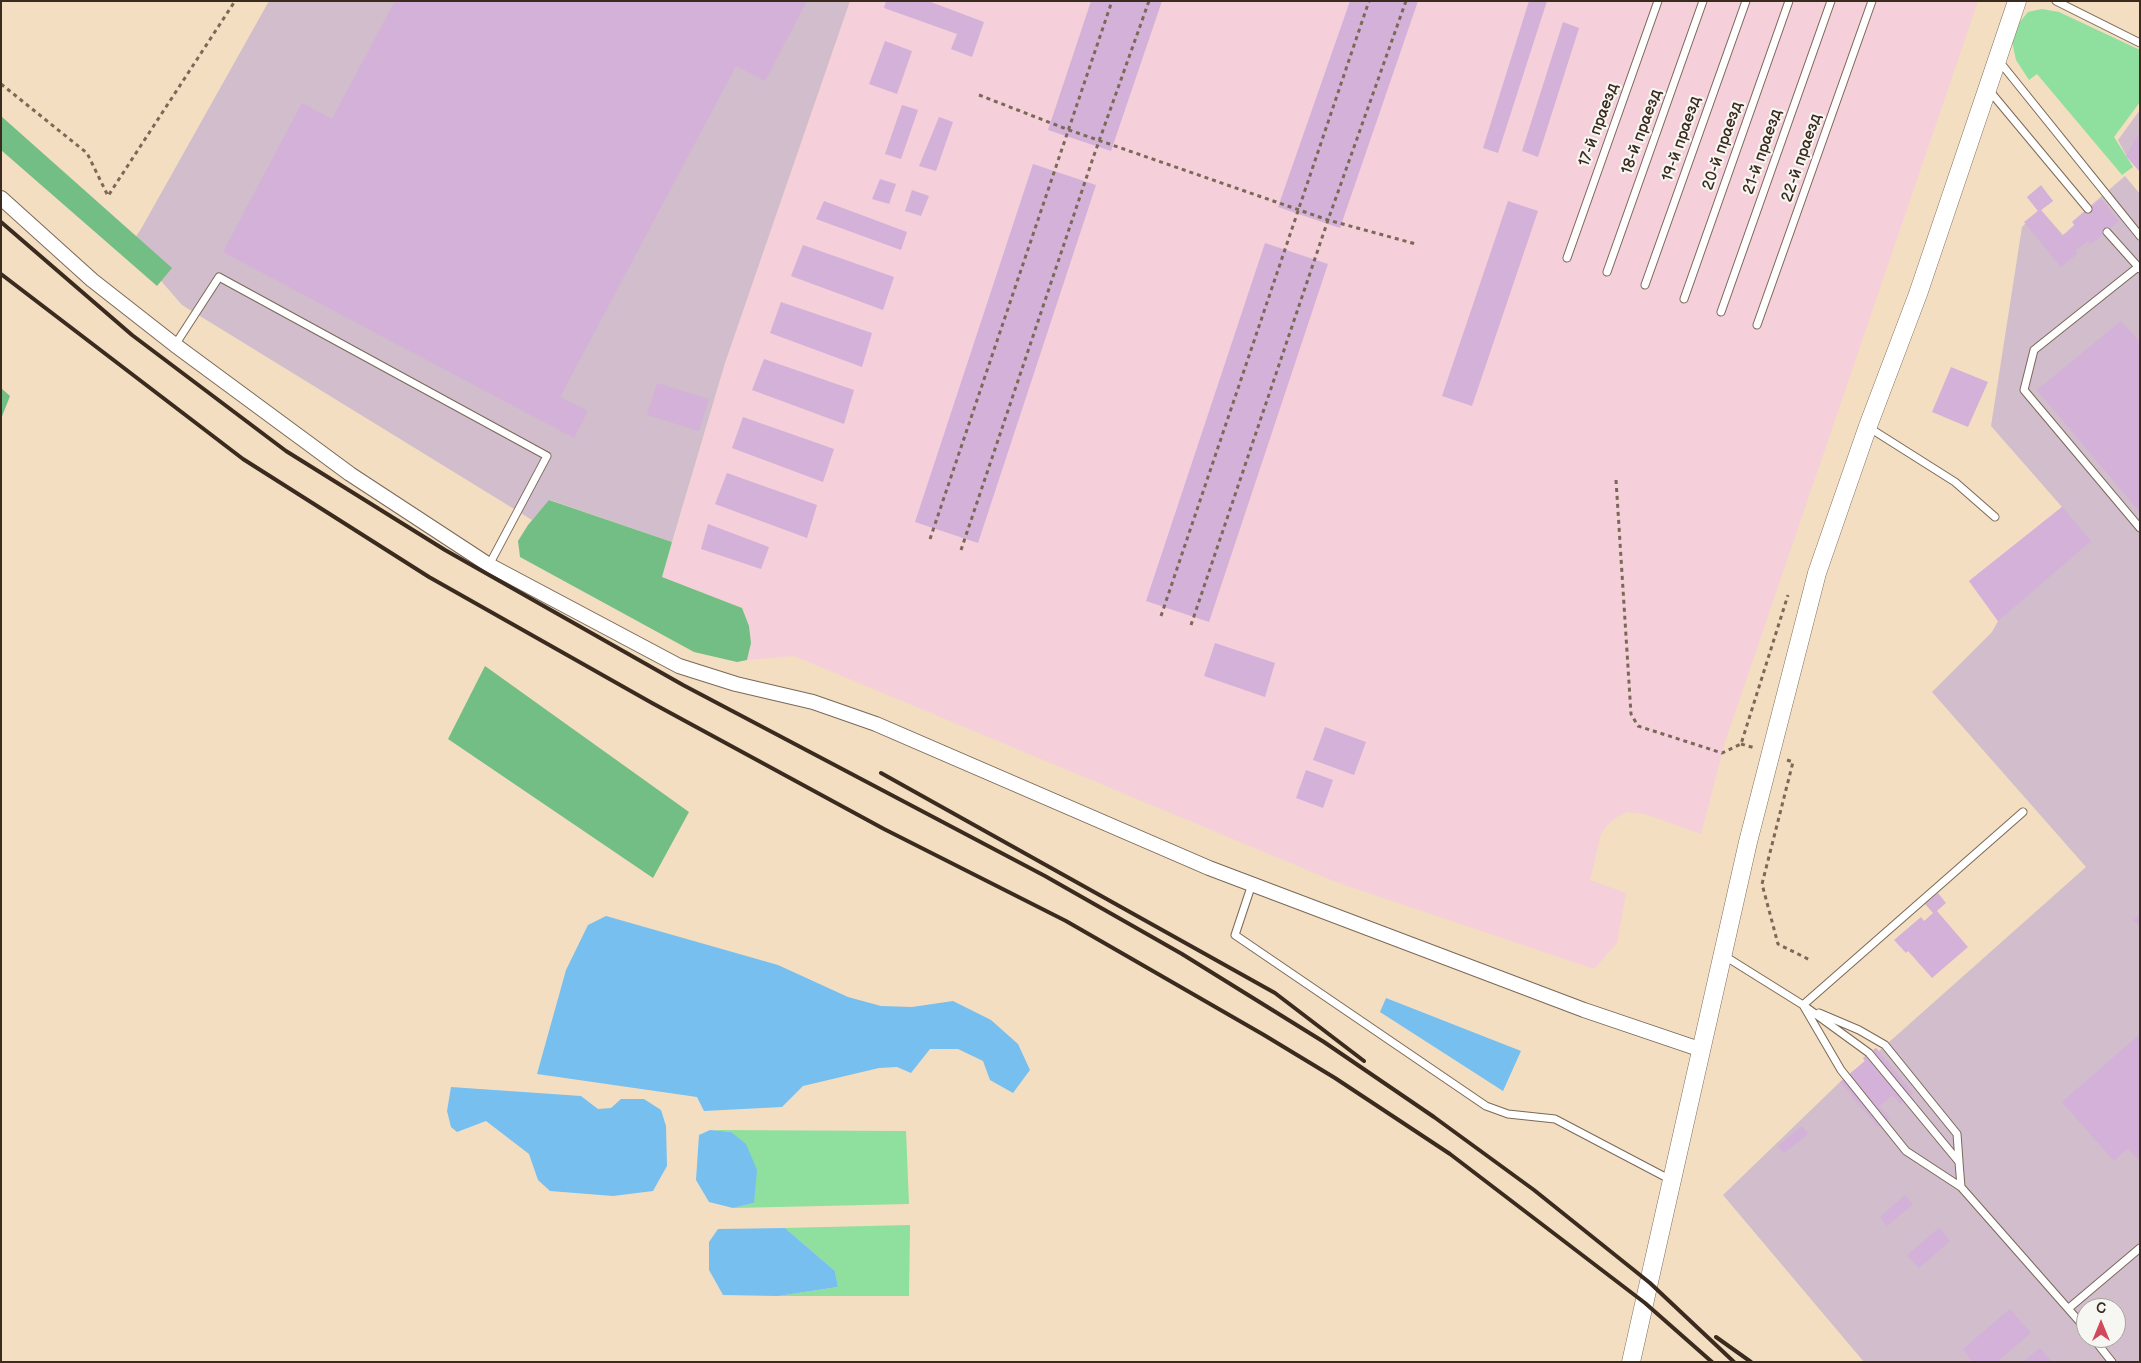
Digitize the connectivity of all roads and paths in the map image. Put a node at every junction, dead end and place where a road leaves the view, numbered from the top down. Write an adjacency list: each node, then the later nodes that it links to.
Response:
1 (235, 1): 16 (path)
2 (1112, 1): 19 (path)
3 (1149, 1): 20 (path)
4 (1369, 1): 22 (path)
5 (1406, 1): 24 (path)
6 (1658, 1): 28 (lane, 17-й праезд)
7 (1703, 1): 30 (lane, 18-й праезд)
8 (1746, 1): 31 (lane, 19-й праезд)
9 (1789, 1): 32 (lane, 20-й праезд)
10 (1831, 1): 33 (lane, 21-й праезд)
11 (1872, 1): 34 (lane, 22-й праезд)
12 (2016, 1): 15 (street)
13 (2056, 1): 14 (lane)
14 (2140, 43)
15 (1998, 58): 17 (street); 26 (lane)
16 (1, 84)
17 (1988, 89): 23 (lane); 36 (street)
18 (979, 95): 19 (path)
19 (1068, 130): 20 (path); 40 (path)
20 (1099, 140): 22 (path); 41 (path)
21 (1, 198): 35 (street)
22 (1299, 209): 24 (path); 44 (path)
23 (2088, 209)
24 (1328, 220): 27 (path); 45 (path)
25 (2107, 232): 29 (lane)
26 (2140, 236)
27 (1416, 244)
28 (1567, 258)
29 (2139, 268): 39 (lane)
30 (1607, 272)
31 (1645, 286)
32 (1684, 299)
33 (1721, 312)
34 (1757, 325)
35 (175, 345): 42 (street); 42 (lane)
36 (1868, 426): 38 (lane); 47 (street)
37 (1616, 480): 46 (path)
38 (1994, 517)
39 (2140, 528)
40 (930, 539)
41 (961, 550)
42 (489, 565): 49 (street)
43 (1788, 595): 46 (path)
44 (1161, 616)
45 (1191, 625)
46 (1741, 744): 47 (path)
47 (1771, 754): 50 (street); 51 (path)
48 (2023, 812): 52 (lane)
49 (1252, 884): 53 (street); 55 (lane)
50 (1722, 954): 52 (lane); 53 (street)
51 (1810, 960)
52 (1806, 1007): 54 (lane); 54 (lane); 56 (lane)
53 (1702, 1050): 55 (street)
54 (1960, 1162): 56 (lane)
55 (1673, 1181): 61 (street)
56 (1961, 1186): 58 (lane)
57 (2140, 1248): 58 (lane)
58 (2069, 1308): 59 (lane)
59 (2076, 1317)
60 (2101, 1348): 62 (lane)
61 (1631, 1362)
62 (2112, 1362)

